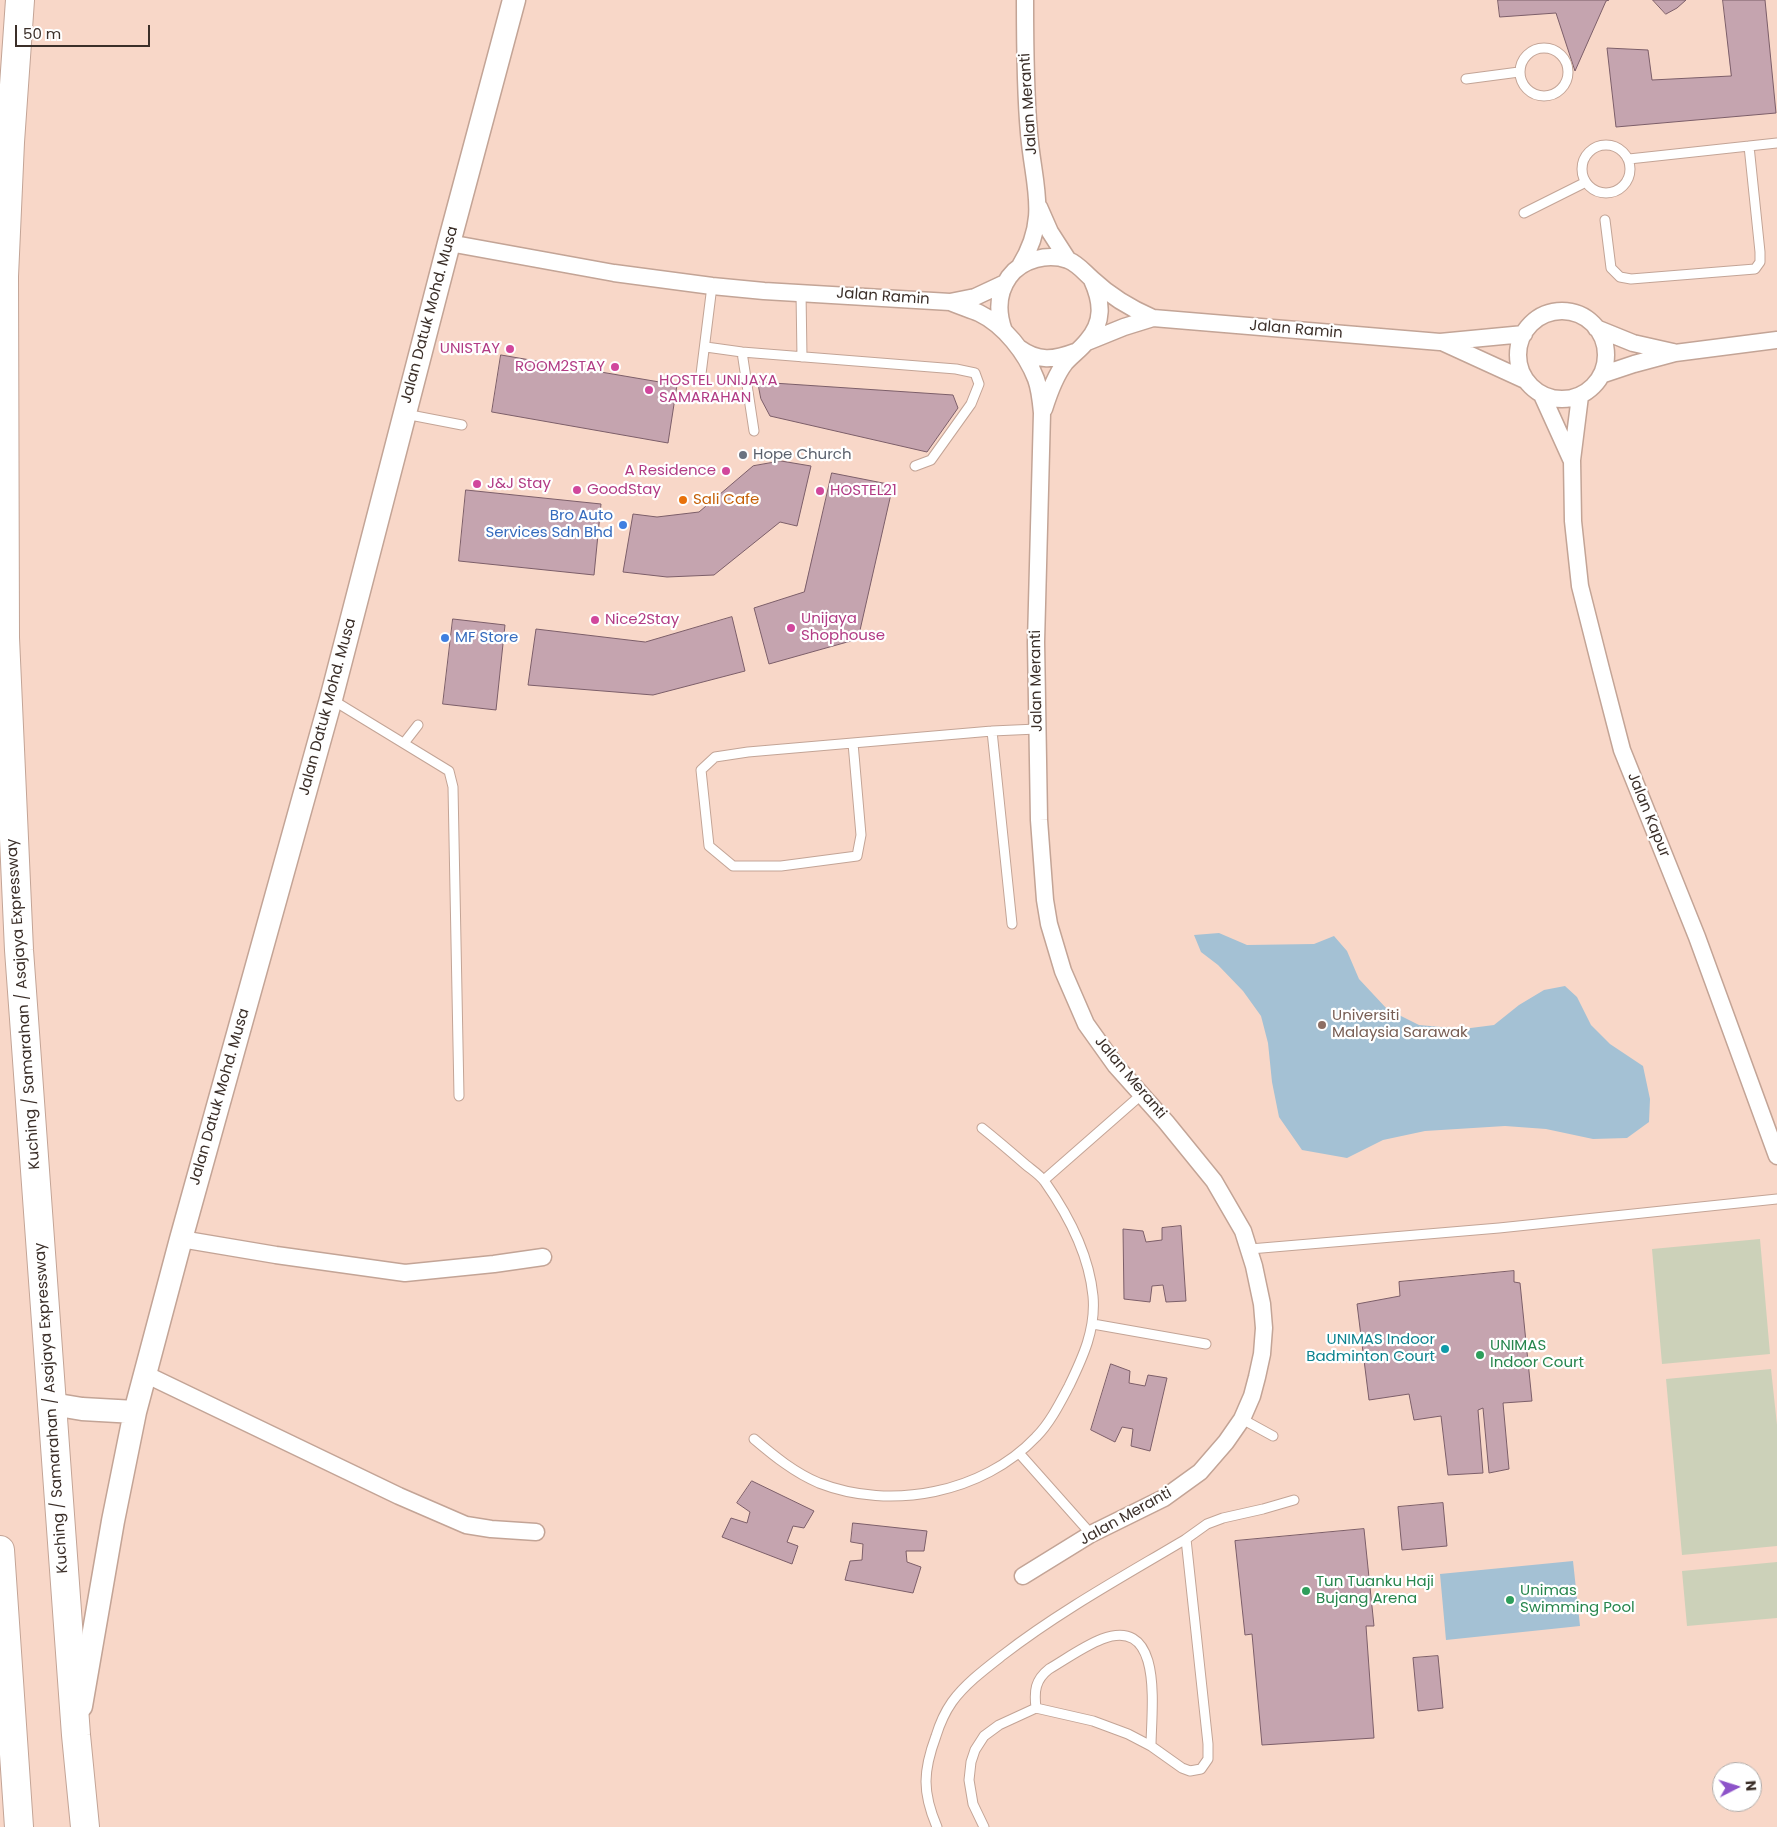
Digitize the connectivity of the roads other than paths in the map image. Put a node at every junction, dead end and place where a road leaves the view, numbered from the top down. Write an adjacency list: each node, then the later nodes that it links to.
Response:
1 (20, 0): 62 (highway, Kuching / Samarahan / Asajaya Expressway)
2 (514, 0): 13 (street, Jalan Datuk Mohd. Musa)
3 (1025, 0): 10 (street, Jalan Meranti)
4 (1520, 72): 4 (lane); 5 (lane)
5 (1466, 79)
6 (1777, 143): 7 (lane)
7 (1749, 146): 8 (lane); 12 (lane)
8 (1629, 159): 9 (lane); 9 (lane)
9 (1586, 182): 11 (lane)
10 (1038, 207): 14 (street); 15 (street)
11 (1524, 213)
12 (1605, 220)
13 (449, 243): 18 (street, Jalan Ramin); 37 (street, Jalan Datuk Mohd. Musa)
14 (1068, 260): 15 (street); 16 (street)
15 (1020, 266): 17 (street)
16 (1092, 279): 21 (street); 28 (street)
17 (1005, 284): 20 (street); 24 (street)
18 (712, 286): 19 (street, Jalan Ramin); 27 (lane)
19 (808, 293): 20 (street, Jalan Ramin); 31 (lane)
20 (950, 302): 24 (street)
21 (1153, 318): 26 (street, Jalan Ramin); 28 (street)
22 (1596, 328): 23 (street); 30 (street); 33 (street)
23 (1524, 334): 26 (street, Jalan Ramin); 34 (street)
24 (1009, 338): 28 (street); 38 (street)
25 (1777, 340): 30 (street)
26 (1440, 342): 34 (street, Jalan Ramin)
27 (706, 347): 29 (lane); 32 (lane)
28 (1081, 347): 38 (street)
29 (742, 352): 31 (lane); 40 (lane)
30 (1675, 353): 33 (street)
31 (802, 357): 42 (lane)
32 (701, 374)
33 (1601, 375): 36 (street)
34 (1526, 380): 35 (street)
35 (1542, 395): 36 (street); 41 (street, Jalan Kapur)
36 (1580, 396): 41 (street, Jalan Kapur)
37 (405, 413): 39 (lane); 43 (street, Jalan Datuk Mohd. Musa)
38 (1042, 413): 45 (street, Jalan Meranti)
39 (462, 425)
40 (754, 431)
41 (1572, 460): 53 (street, Jalan Kapur)
42 (914, 466)
43 (331, 698): 47 (lane); 56 (street, Jalan Datuk Mohd. Musa)
44 (418, 725): 47 (lane)
45 (1037, 729): 46 (lane); 50 (street, Jalan Meranti)
46 (992, 731): 48 (lane); 49 (lane)
47 (404, 743): 51 (lane)
48 (854, 743): 48 (lane)
49 (1012, 924)
50 (1141, 1095): 54 (lane); 57 (street, Jalan Meranti)
51 (459, 1096)
52 (982, 1128): 54 (lane)
53 (1777, 1156)
54 (1044, 1180): 59 (lane)
55 (1777, 1199): 57 (lane)
56 (181, 1239): 58 (street); 61 (street, Jalan Datuk Mohd. Musa)
57 (1250, 1249): 64 (street, Jalan Meranti)
58 (543, 1257)
59 (1093, 1324): 60 (lane); 67 (lane)
60 (1206, 1344)
61 (145, 1374): 63 (street, Jalan Datuk Mohd. Musa); 69 (street)
62 (52, 1404): 63 (street); 75 (highway, Kuching / Samarahan / Asajaya Expressway)
63 (134, 1412): 75 (street, Jalan Datuk Mohd. Musa)
64 (1242, 1419): 65 (lane); 70 (street, Jalan Meranti)
65 (1273, 1436)
66 (754, 1438): 67 (lane)
67 (1020, 1453): 70 (lane)
68 (1294, 1500): 71 (lane)
69 (536, 1532)
70 (1091, 1534): 73 (street, Jalan Meranti)
71 (1186, 1539): 76 (lane); 79 (lane)
72 (0, 1550): 77 (highway)
73 (1023, 1576)
74 (1036, 1708): 76 (lane); 76 (lane); 80 (lane)
75 (76, 1735): 78 (highway, Kuching / Samarahan / Asajaya Expressway)
76 (1151, 1746)
77 (19, 1827)
78 (85, 1827)
79 (937, 1827)
80 (984, 1827)

